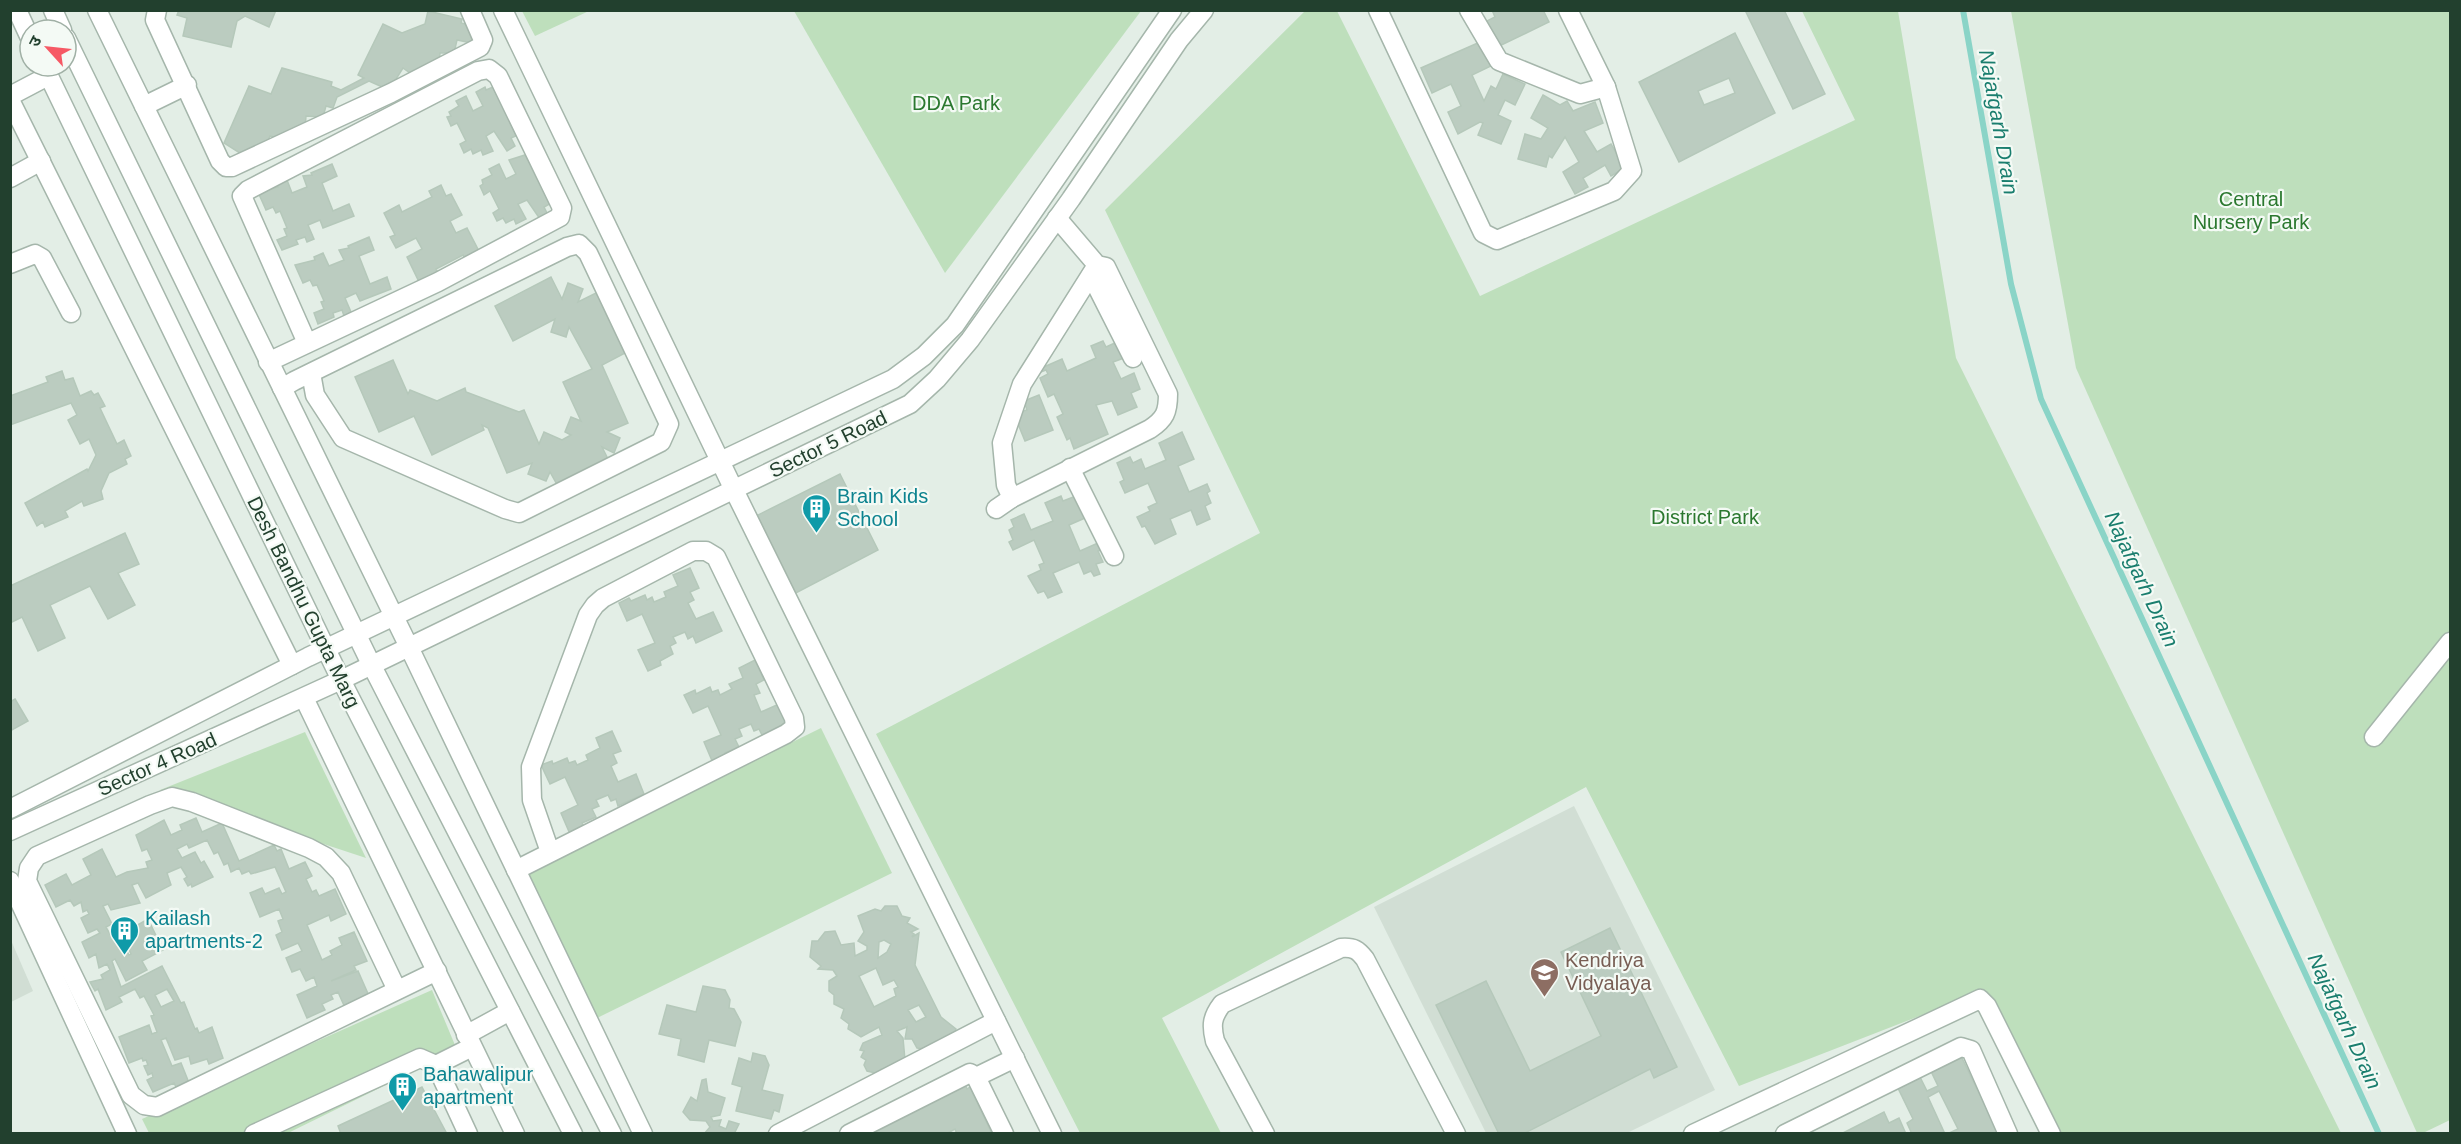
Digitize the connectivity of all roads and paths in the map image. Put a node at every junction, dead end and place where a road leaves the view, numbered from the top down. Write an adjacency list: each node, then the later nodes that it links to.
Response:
1 (157, 10): 13 (street)
2 (470, 10): 13 (street)
3 (503, 10): 29 (street)
4 (1172, 10): 29 (street, Sector 5 Road)
5 (1204, 10): 20 (street, Sector 5 Road)
6 (1378, 10): 14 (street)
7 (1469, 10): 14 (street)
8 (1568, 10): 14 (street)
9 (99, 11): 17 (street)
10 (78, 62): 36 (street, Desh Bandhu Gupta Marg)
11 (36, 78): 15 (street)
12 (49, 78): 39 (street, Desh Bandhu Gupta Marg)
13 (187, 85): 17 (street)
14 (1606, 87)
15 (10, 96)
16 (10, 100): 18 (street)
17 (144, 106): 26 (street)
18 (41, 162): 19 (street); 41 (street)
19 (10, 178)
20 (1057, 218): 22 (street); 31 (street, Sector 5 Road)
21 (10, 264): 23 (street)
22 (1094, 270): 25 (street); 30 (street); 32 (street)
23 (71, 313)
24 (307, 343): 24 (street); 26 (street)
25 (1133, 358)
26 (268, 362): 28 (street)
27 (310, 373): 27 (street); 28 (street)
28 (282, 388): 35 (street)
29 (721, 460): 31 (street); 35 (street, Sector 5 Road)
30 (1070, 468): 32 (street); 34 (street)
31 (734, 490): 38 (street, Sector 5 Road); 53 (street)
32 (1012, 498): 33 (street)
33 (996, 508)
34 (1114, 556)
35 (393, 618): 36 (street, Sector 5 Road); 38 (street)
36 (358, 633): 39 (street, Sector 5 Road); 40 (street, Desh Bandhu Gupta Marg)
37 (2451, 642): 44 (street)
38 (409, 647): 40 (street, Sector 5 Road); 48 (street)
39 (327, 649): 41 (street, Sector 5 Road); 42 (street, Desh Bandhu Gupta Marg)
40 (371, 664): 42 (street, Sector 5 Road); 63 (street, Desh Bandhu Gupta Marg)
41 (292, 665): 45 (street, Sector 4 Road)
42 (340, 680): 43 (street, Sector 5 Road); 52 (street, Desh Bandhu Gupta Marg)
43 (304, 698): 46 (street, Sector 4 Road); 50 (street)
44 (2374, 737)
45 (10, 809)
46 (10, 831)
47 (550, 852): 47 (street); 48 (street)
48 (516, 870): 64 (street)
49 (10, 880): 58 (street)
50 (437, 971): 51 (street); 54 (street)
51 (397, 990): 51 (street)
52 (510, 1011): 54 (street); 62 (street, Desh Bandhu Gupta Marg)
53 (996, 1021): 55 (street); 65 (street)
54 (469, 1041): 56 (street); 61 (street)
55 (1015, 1058): 57 (street); 68 (street)
56 (436, 1065): 59 (street); 60 (street)
57 (976, 1077): 66 (street); 67 (street)
58 (127, 1134)
59 (254, 1134)
60 (468, 1134)
61 (515, 1134)
62 (573, 1134)
63 (612, 1134)
64 (642, 1134)
65 (778, 1134)
66 (849, 1134)
67 (1004, 1134)
68 (1052, 1134)
69 (1265, 1134): 70 (street)
70 (1456, 1134)
71 (1693, 1134): 74 (street)
72 (1785, 1134): 73 (street)
73 (2008, 1134)
74 (2051, 1134)

